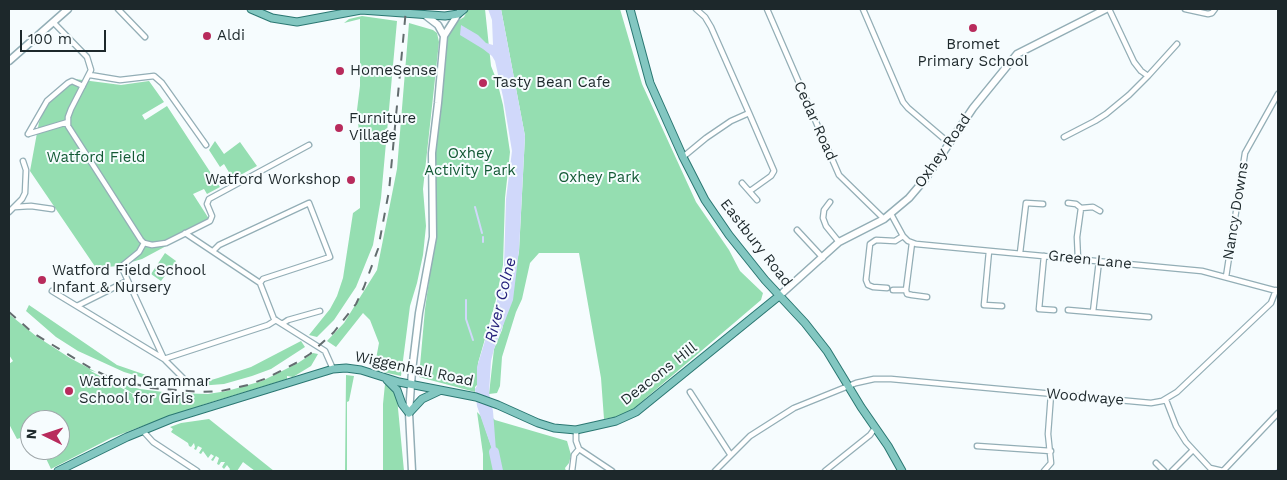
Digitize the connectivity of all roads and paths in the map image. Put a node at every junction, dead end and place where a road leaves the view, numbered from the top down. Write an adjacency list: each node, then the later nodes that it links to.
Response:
1 (68, 9): 14 (street)
2 (118, 9): 16 (street)
3 (250, 9): 13 (main road)
4 (464, 9): 12 (main road)
5 (630, 9): 29 (main road, Eastbury Road)
6 (696, 9): 23 (street)
7 (767, 9): 43 (street, Cedar Road)
8 (863, 9): 26 (street)
9 (1107, 9): 20 (street); 26 (street, Oxhey Road)
10 (1185, 9): 11 (street)
11 (1215, 9)
12 (458, 14): 13 (main road); 15 (street)
13 (425, 15): 15 (street)
14 (53, 22): 18 (street); 19 (street)
15 (444, 36): 80 (street)
16 (144, 37)
17 (1177, 44): 20 (street)
18 (9, 61)
19 (90, 75): 21 (street); 27 (street)
20 (1148, 76): 25 (street)
21 (83, 86): 24 (street); 24 (street)
22 (1278, 94): 57 (street, Nancy Downs)
23 (749, 113): 29 (street); 32 (street)
24 (68, 122): 48 (street)
25 (1064, 137)
26 (948, 142): 42 (street, Oxhey Road)
27 (206, 145)
28 (309, 145): 45 (street)
29 (683, 157): 65 (main road, Eastbury Road)
30 (24, 161): 37 (street)
31 (742, 183): 32 (street)
32 (750, 190): 33 (street)
33 (757, 200)
34 (830, 202): 47 (street)
35 (1068, 203): 38 (street)
36 (1043, 204): 52 (street)
37 (15, 208): 39 (street); 41 (street)
38 (1081, 208): 40 (street); 55 (street)
39 (52, 209)
40 (1100, 211)
41 (9, 212)
42 (891, 214): 43 (street, Oxhey Road); 46 (street)
43 (884, 219): 47 (street, Oxhey Road)
44 (797, 230): 54 (street)
45 (185, 233): 48 (street); 50 (street)
46 (903, 236): 49 (street); 60 (street)
47 (839, 242): 54 (street, Oxhey Road)
48 (144, 243): 58 (street)
49 (912, 243): 51 (street, Green Lane); 62 (street)
50 (213, 251): 59 (street); 59 (street)
51 (989, 251): 52 (street, Green Lane); 68 (street)
52 (1020, 254): 53 (street, Green Lane)
53 (1044, 256): 55 (street, Green Lane); 69 (street)
54 (822, 258): 65 (street, Oxhey Road)
55 (1078, 259): 56 (street, Green Lane)
56 (1099, 261): 57 (street, Green Lane); 72 (street)
57 (1226, 277): 64 (street, Green Lane)
58 (127, 281): 67 (street); 76 (street)
59 (260, 283): 74 (street)
60 (887, 288)
61 (893, 290): 62 (street)
62 (906, 290): 66 (street)
63 (52, 291): 67 (street)
64 (1277, 291): 85 (street)
65 (779, 296): 81 (main road, Eastbury Road); 90 (main road, Deacons Hill)
66 (927, 296)
67 (77, 306): 76 (street)
68 (1002, 306)
69 (1054, 310)
70 (1068, 310): 72 (street)
71 (320, 311): 75 (street)
72 (1093, 312): 73 (street)
73 (1149, 317)
74 (276, 320): 75 (street); 76 (street)
75 (282, 324): 77 (street)
76 (164, 360): 78 (street)
77 (333, 369): 79 (main road, Wiggenhall Road); 91 (main road, Wiggenhall Road)
78 (183, 378)
79 (387, 379): 80 (main road, Wiggenhall Road); 86 (main road)
80 (412, 385): 82 (main road, Wiggenhall Road); 86 (street)
81 (848, 386): 84 (street, Woodwaye); 89 (main road, Eastbury Road); 96 (street, Woodwaye)
82 (440, 391): 86 (main road); 88 (main road, Wiggenhall Road)
83 (690, 392): 96 (street)
84 (1051, 394): 85 (street, Woodwaye); 95 (street)
85 (1166, 400): 94 (street)
86 (409, 413): 100 (street)
87 (1278, 413): 109 (street)
88 (538, 423): 90 (main road, Deacons Hill)
89 (875, 428): 104 (street); 105 (main road, Eastbury Road)
90 (576, 430): 93 (street)
91 (143, 431): 98 (main road, Wiggenhall Road); 99 (street)
92 (977, 446): 95 (street)
93 (579, 449): 101 (street); 102 (street)
94 (1193, 450): 108 (street); 109 (street)
95 (1051, 451): 106 (street)
96 (730, 454): 103 (street, Woodwaye)
97 (1156, 463): 107 (street)
98 (58, 471)
99 (197, 471)
100 (412, 471)
101 (572, 471)
102 (612, 471)
103 (715, 471)
104 (824, 471)
105 (902, 471)
106 (1044, 471)
107 (1164, 471)
108 (1172, 471)
109 (1223, 471)

